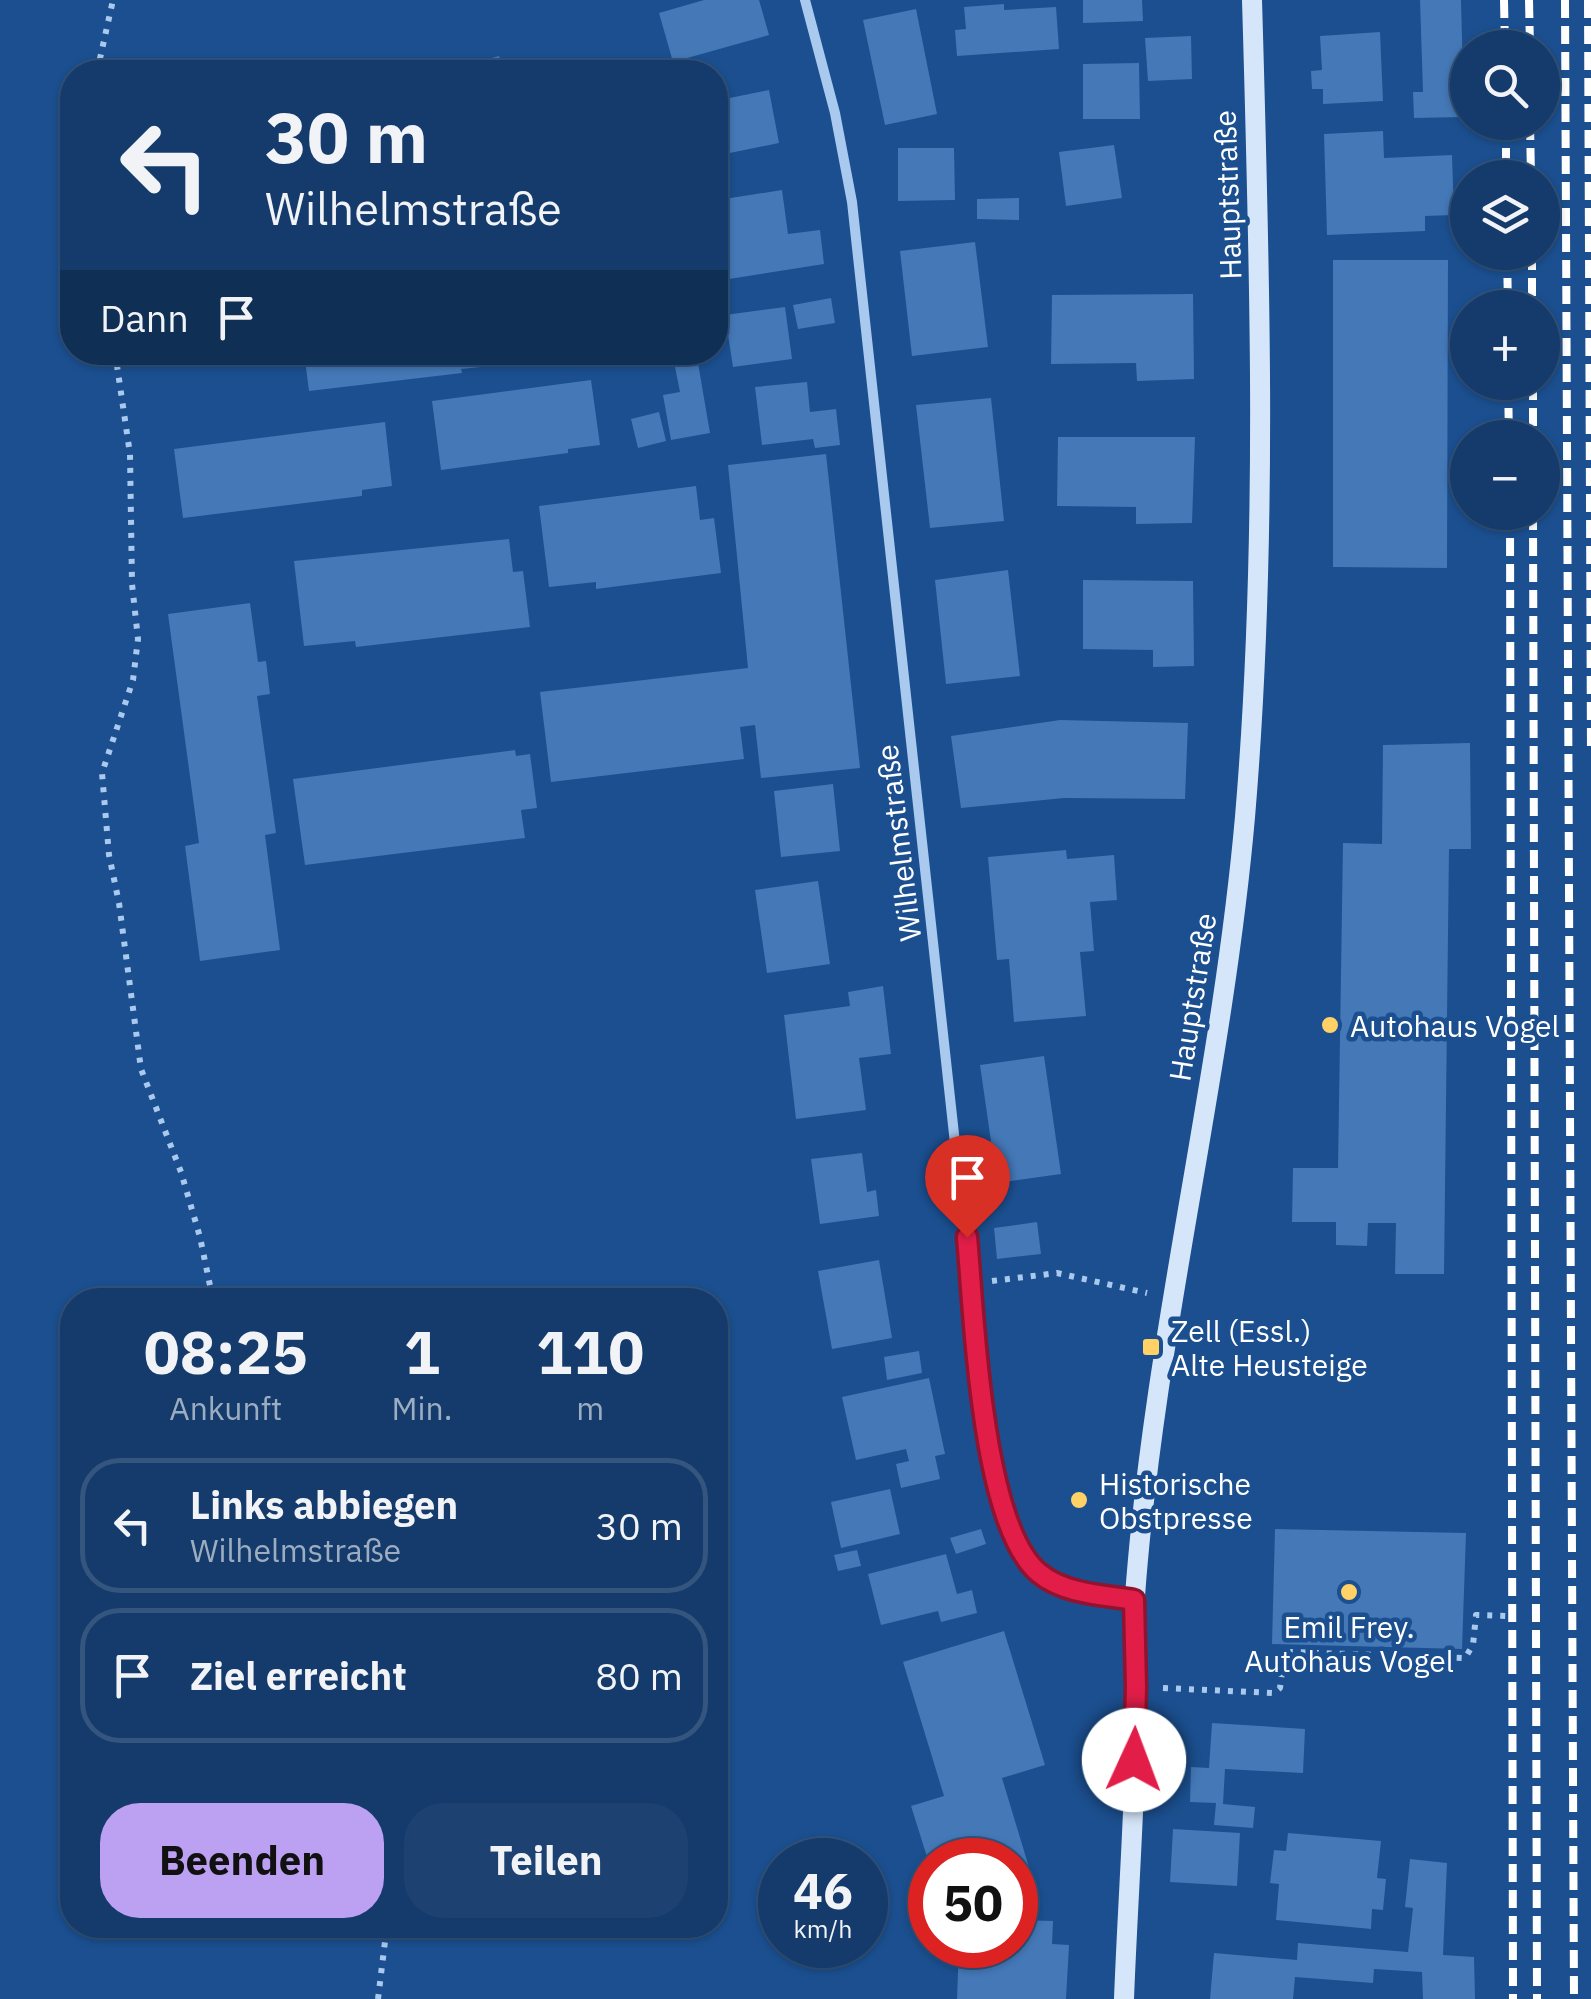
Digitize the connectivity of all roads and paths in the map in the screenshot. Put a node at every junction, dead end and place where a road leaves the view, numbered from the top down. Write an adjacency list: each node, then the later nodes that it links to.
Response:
1 (113, 0): 4 (path)
2 (806, 0): 6 (street, Wilhelmstraße)
3 (1252, 0): 8 (main road, Hauptstraße)
4 (100, 60)
5 (117, 365): 7 (path)
6 (971, 1284): 8 (path); 9 (street, Wilhelmstraße)
7 (210, 1288)
8 (1174, 1298): 9 (main road, Hauptstraße)
9 (1134, 1600): 11 (main road, Hauptstraße)
10 (1508, 1616): 11 (path)
11 (1136, 1687): 14 (main road, Hauptstraße)
12 (385, 1938): 13 (path)
13 (378, 1999)
14 (1124, 1999)

